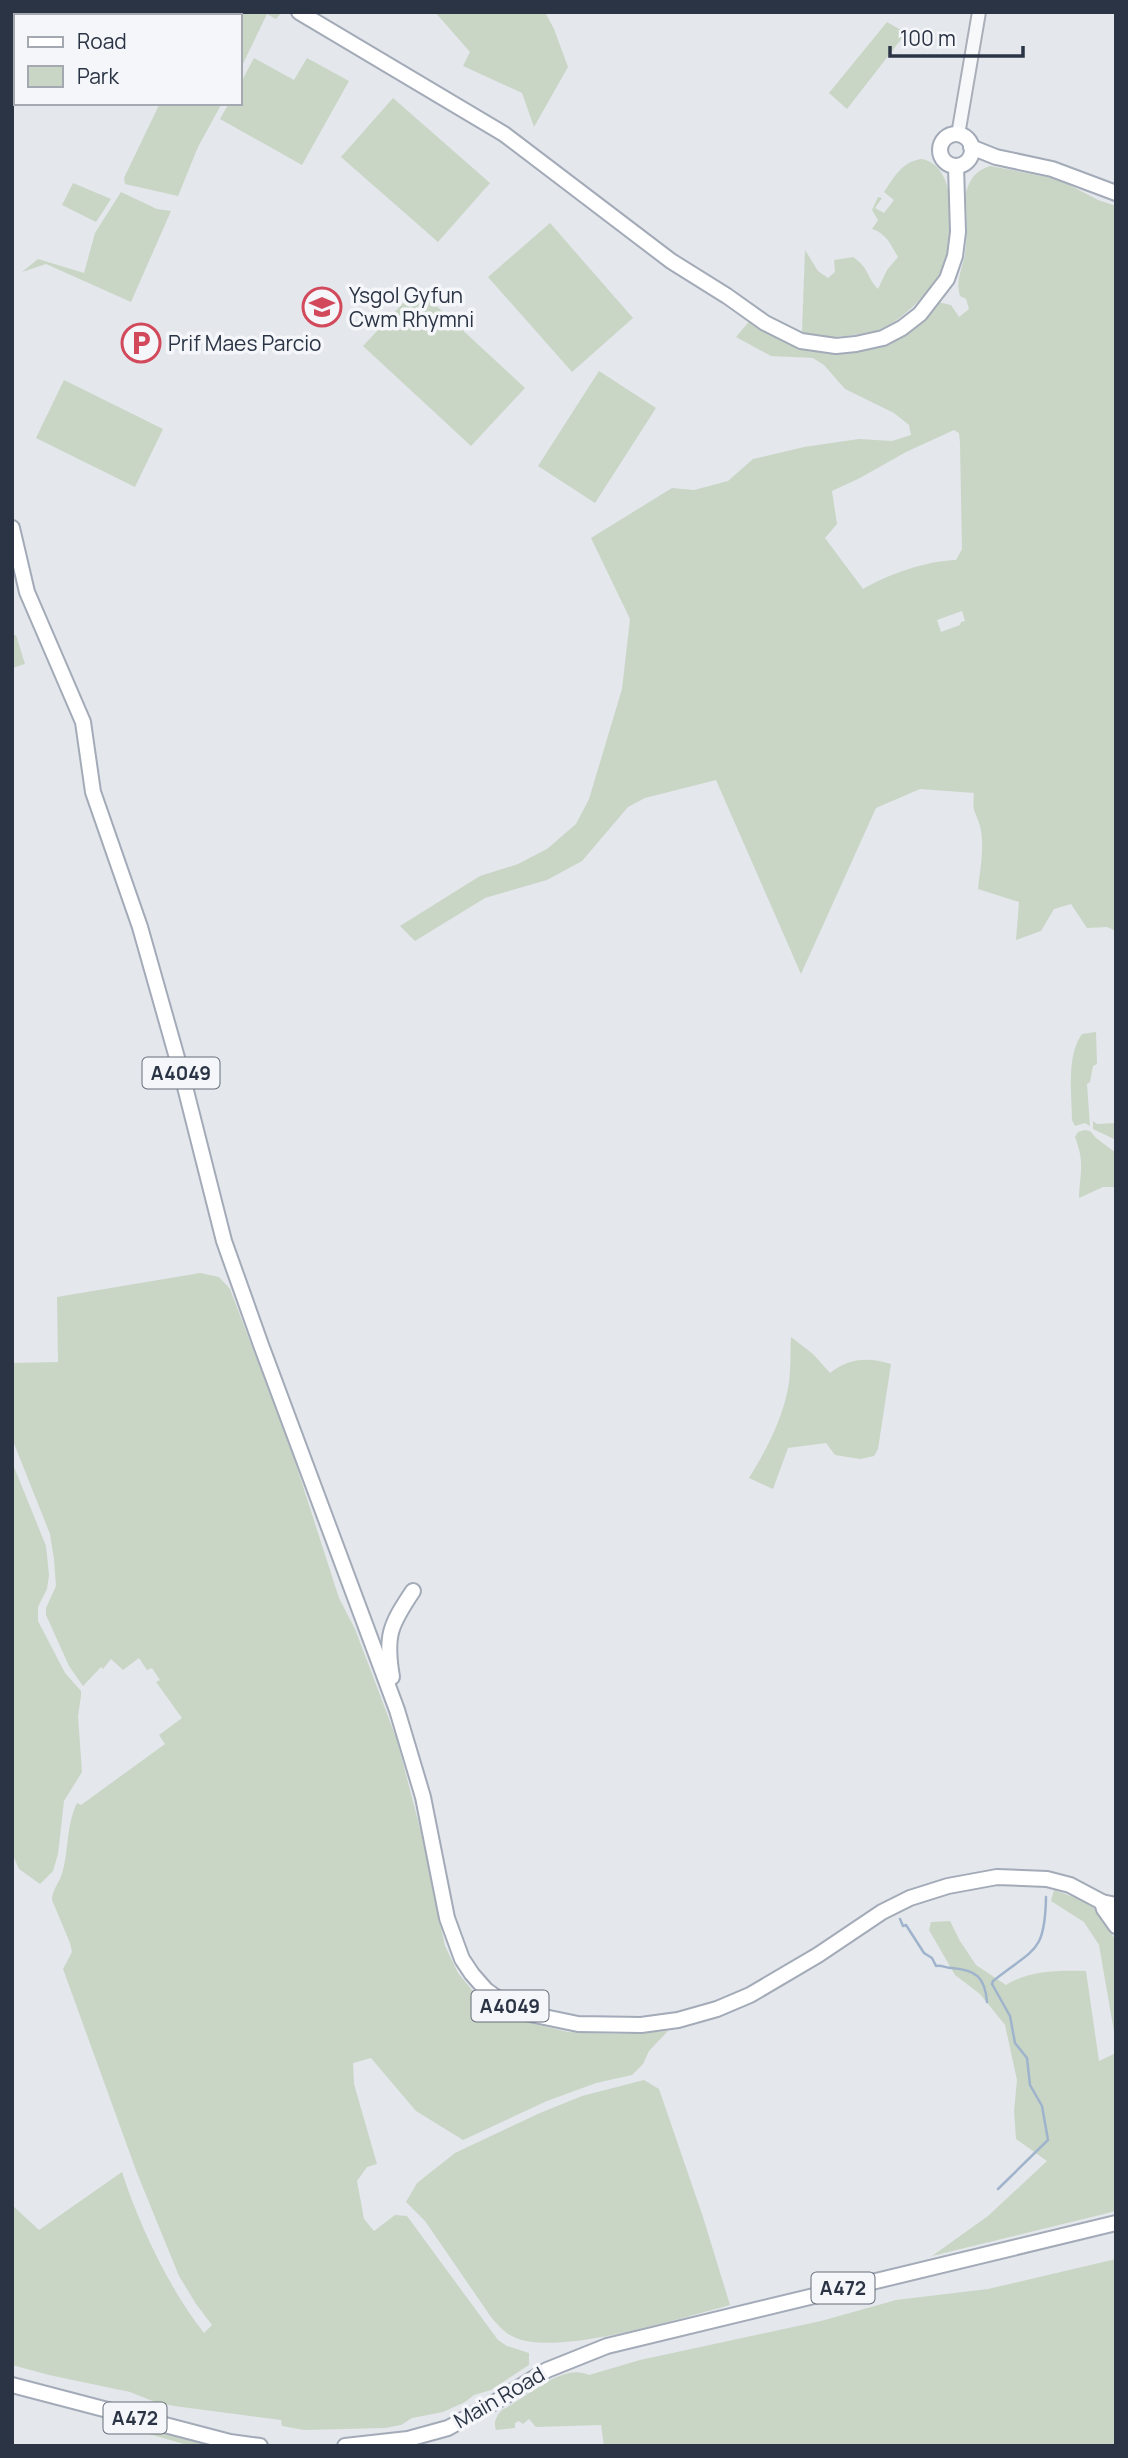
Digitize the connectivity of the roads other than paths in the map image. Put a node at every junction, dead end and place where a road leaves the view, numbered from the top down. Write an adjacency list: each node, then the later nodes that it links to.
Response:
1 (299, 12): 4 (main road)
2 (979, 12): 3 (street)
3 (958, 135): 4 (main road); 4 (main road)
4 (965, 158): 5 (main road)
5 (1116, 193)
6 (12, 528): 8 (main road, A4049)
7 (413, 1591): 8 (main road)
8 (397, 1710): 9 (main road, A4049)
9 (1109, 1903): 10 (main road, A4049)
10 (1116, 1926)
11 (1116, 2223): 14 (main road, Main Road / A472)
12 (12, 2385): 13 (main road, A472)
13 (260, 2446)
14 (345, 2446)

